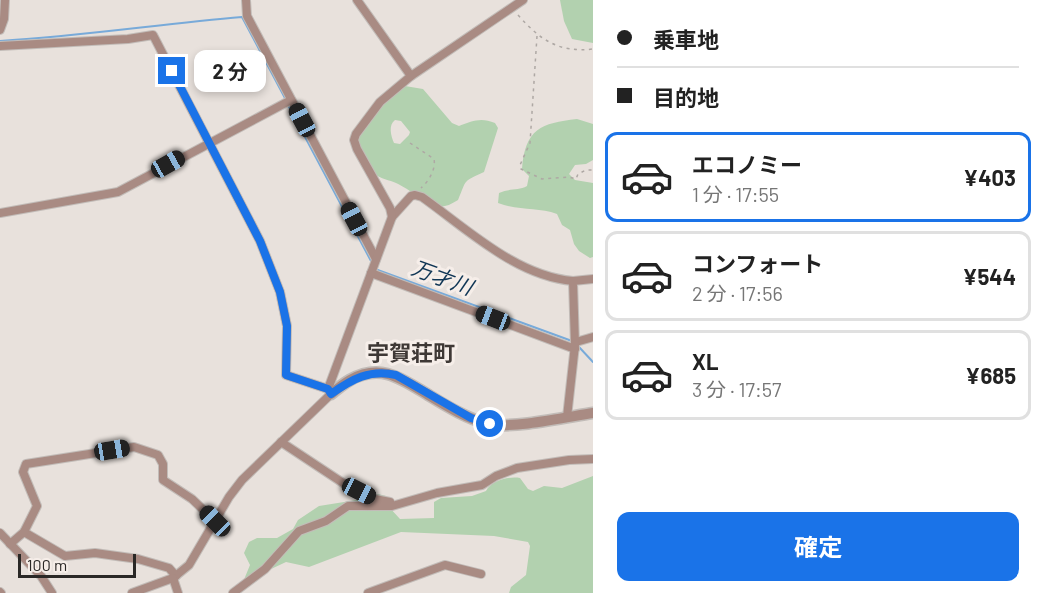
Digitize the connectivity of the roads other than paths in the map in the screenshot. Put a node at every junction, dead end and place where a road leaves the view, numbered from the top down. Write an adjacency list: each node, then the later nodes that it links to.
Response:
1 (5, 0): 5 (street)
2 (246, 0): 8 (street)
3 (357, 0): 7 (street)
4 (522, 0): 7 (street)
5 (0, 30)
6 (0, 46): 9 (street)
7 (411, 76): 11 (street)
8 (288, 102): 9 (street); 12 (street)
9 (209, 144): 10 (street); 18 (street)
10 (0, 213)
11 (392, 217): 12 (street); 15 (street)
12 (376, 259): 13 (street)
13 (371, 273): 17 (street); 18 (street)
14 (593, 279): 15 (street)
15 (573, 281): 17 (street)
16 (593, 337): 17 (street)
17 (575, 344): 20 (street)
18 (330, 392): 20 (street); 21 (street)
19 (593, 413): 20 (street)
20 (567, 417)
21 (281, 442): 23 (street); 24 (street)
22 (593, 459): 23 (street)
23 (400, 502): 33 (street)
24 (215, 521): 25 (street); 29 (street)
25 (24, 532): 27 (street); 29 (street)
26 (0, 533): 27 (street)
27 (10, 544): 30 (street)
28 (481, 574): 34 (street)
29 (175, 577): 31 (street); 32 (street)
30 (52, 593)
31 (132, 593)
32 (178, 593)
33 (233, 593)
34 (368, 593)

